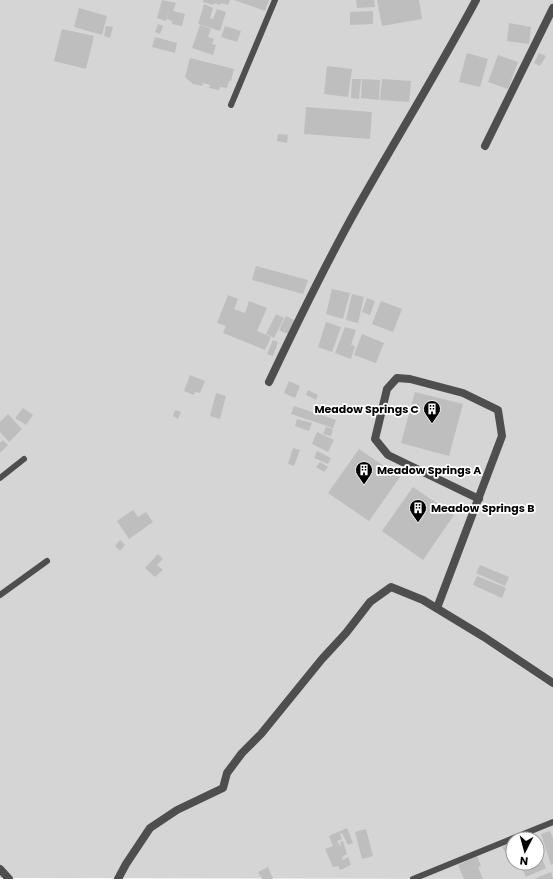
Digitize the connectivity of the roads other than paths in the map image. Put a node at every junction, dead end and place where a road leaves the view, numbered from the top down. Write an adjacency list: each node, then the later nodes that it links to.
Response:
1 (275, 0): 4 (lane)
2 (476, 0): 6 (street)
3 (553, 8): 5 (street)
4 (231, 105)
5 (485, 146)
6 (269, 382)
7 (24, 459): 8 (lane)
8 (0, 478)
9 (479, 499): 9 (street); 12 (street)
10 (48, 562): 11 (lane)
11 (0, 595)
12 (438, 608): 13 (street); 17 (street)
13 (553, 683)
14 (553, 822): 18 (lane)
15 (0, 870): 16 (street)
16 (9, 879)
17 (118, 879)
18 (414, 879)

